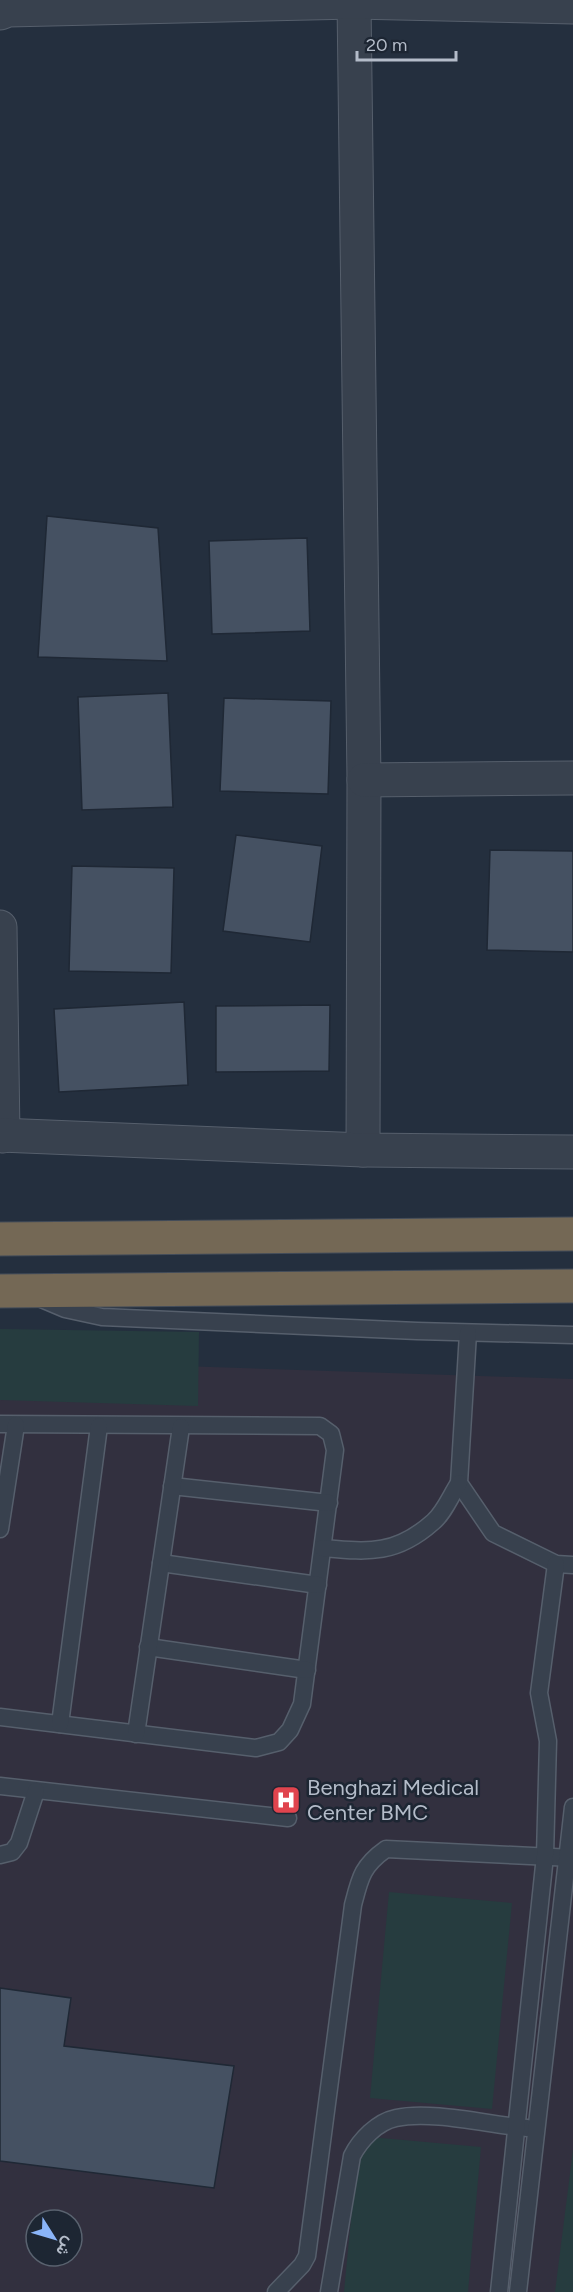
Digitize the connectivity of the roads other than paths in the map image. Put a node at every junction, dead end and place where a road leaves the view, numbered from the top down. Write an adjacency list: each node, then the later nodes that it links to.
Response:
1 (354, 2): 2 (street); 3 (street); 5 (street)
2 (573, 7)
3 (0, 13)
4 (573, 778): 5 (street)
5 (364, 780): 8 (street)
6 (0, 927): 7 (street)
7 (2, 1135): 8 (street)
8 (363, 1150): 9 (street)
9 (573, 1152)
10 (573, 1234): 11 (highway)
11 (0, 1239)
12 (573, 1286): 13 (highway)
13 (11, 1291): 14 (lane)
14 (468, 1333): 15 (lane); 19 (lane)
15 (573, 1335)
16 (8, 1424): 17 (lane); 22 (lane)
17 (99, 1426): 18 (lane); 30 (lane)
18 (181, 1427): 20 (lane); 21 (lane)
19 (459, 1483): 23 (lane); 25 (lane)
20 (172, 1486): 21 (lane); 24 (lane)
21 (329, 1503): 23 (lane)
22 (0, 1529)
23 (323, 1548): 26 (lane)
24 (161, 1563): 26 (lane); 27 (lane)
25 (565, 1565): 37 (lane)
26 (318, 1585): 28 (lane)
27 (148, 1647): 28 (lane); 31 (lane)
28 (307, 1670): 31 (lane)
29 (0, 1717): 30 (lane)
30 (60, 1725): 31 (lane)
31 (136, 1734)
32 (0, 1786): 33 (lane)
33 (36, 1791): 35 (lane); 36 (lane)
34 (573, 1807): 38 (lane)
35 (288, 1818)
36 (0, 1855)
37 (546, 1856): 38 (lane); 39 (lane); 41 (lane)
38 (571, 1858): 40 (lane)
39 (516, 2127): 40 (lane); 42 (lane); 43 (lane)
40 (537, 2129): 44 (lane)
41 (276, 2292)
42 (329, 2292)
43 (499, 2292)
44 (518, 2292)

